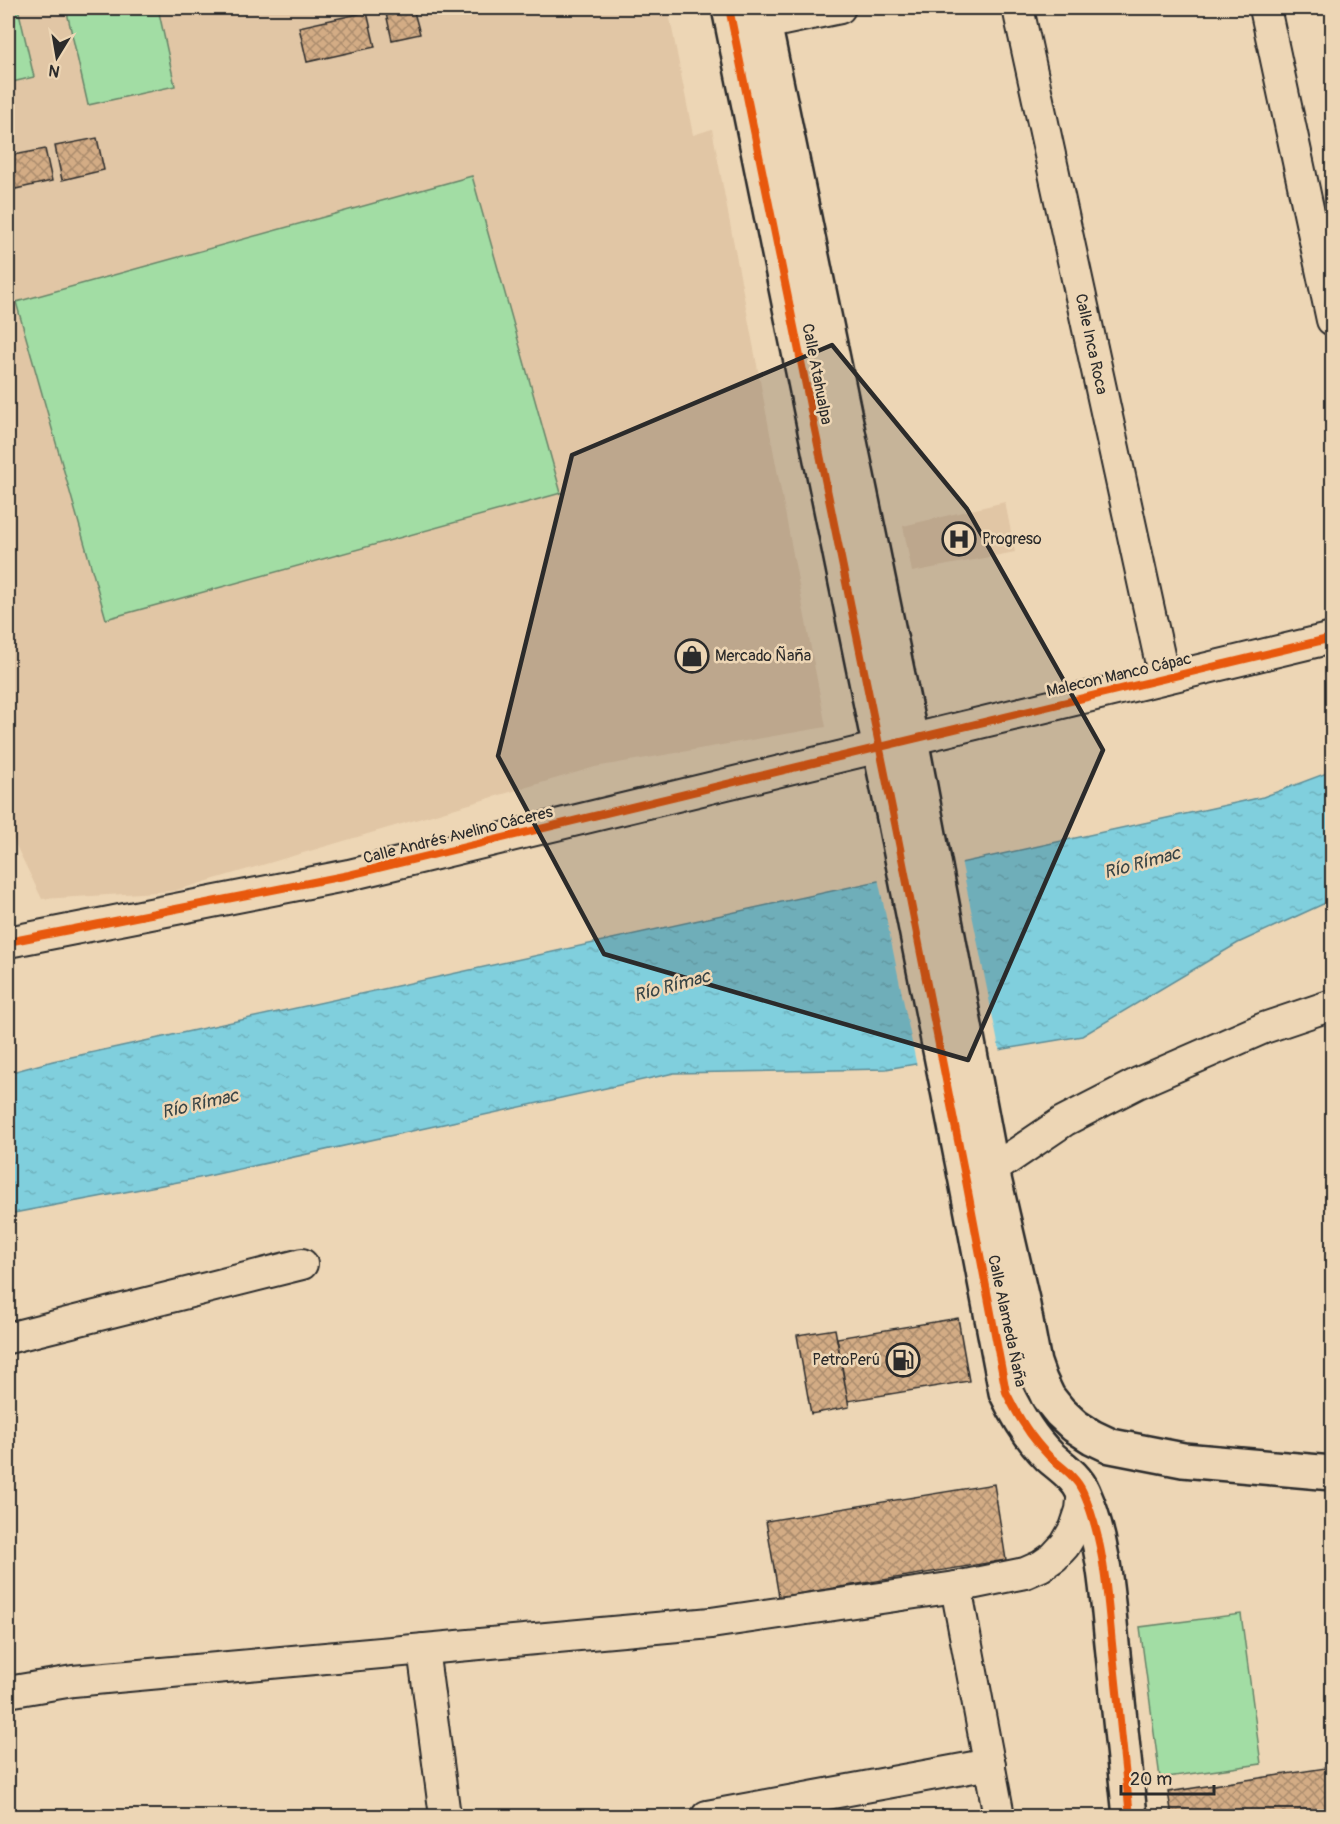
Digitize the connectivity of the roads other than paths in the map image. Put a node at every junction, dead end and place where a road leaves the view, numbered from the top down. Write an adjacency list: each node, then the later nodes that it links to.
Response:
1 (840, 8): 4 (street)
2 (1018, 8): 7 (street, Calle Inca Roca)
3 (1265, 8): 5 (street)
4 (747, 17): 8 (street, Calle Atahualpa); 9 (street, Calle Atahualpa)
5 (1332, 320)
6 (1332, 638): 7 (street, Malecon Manco Cápac)
7 (1164, 678): 8 (street, Malecon Manco Cápac)
8 (911, 739): 9 (street, Calle Andrés Avelino Cáceres); 10 (street, Calle Atahualpa)
9 (879, 746): 10 (street, Calle Atahualpa); 11 (street, Calle Andrés Avelino Cáceres)
10 (910, 820): 13 (street)
11 (8, 942)
12 (1332, 1005): 14 (street)
13 (969, 1124): 14 (street, Calle Alameda Ñaña); 18 (street, Calle Alameda Ñaña)
14 (992, 1170): 17 (street, Calle Alameda Ñaña)
15 (303, 1264): 16 (street)
16 (8, 1338)
17 (1332, 1473)
18 (1083, 1490): 19 (street); 26 (street, Calle Alameda Ñaña)
19 (956, 1587): 20 (street); 22 (street)
20 (423, 1649): 21 (street); 23 (street)
21 (8, 1692)
22 (990, 1764): 24 (street); 25 (street)
23 (445, 1816)
24 (706, 1816)
25 (999, 1816)
26 (1130, 1816)

